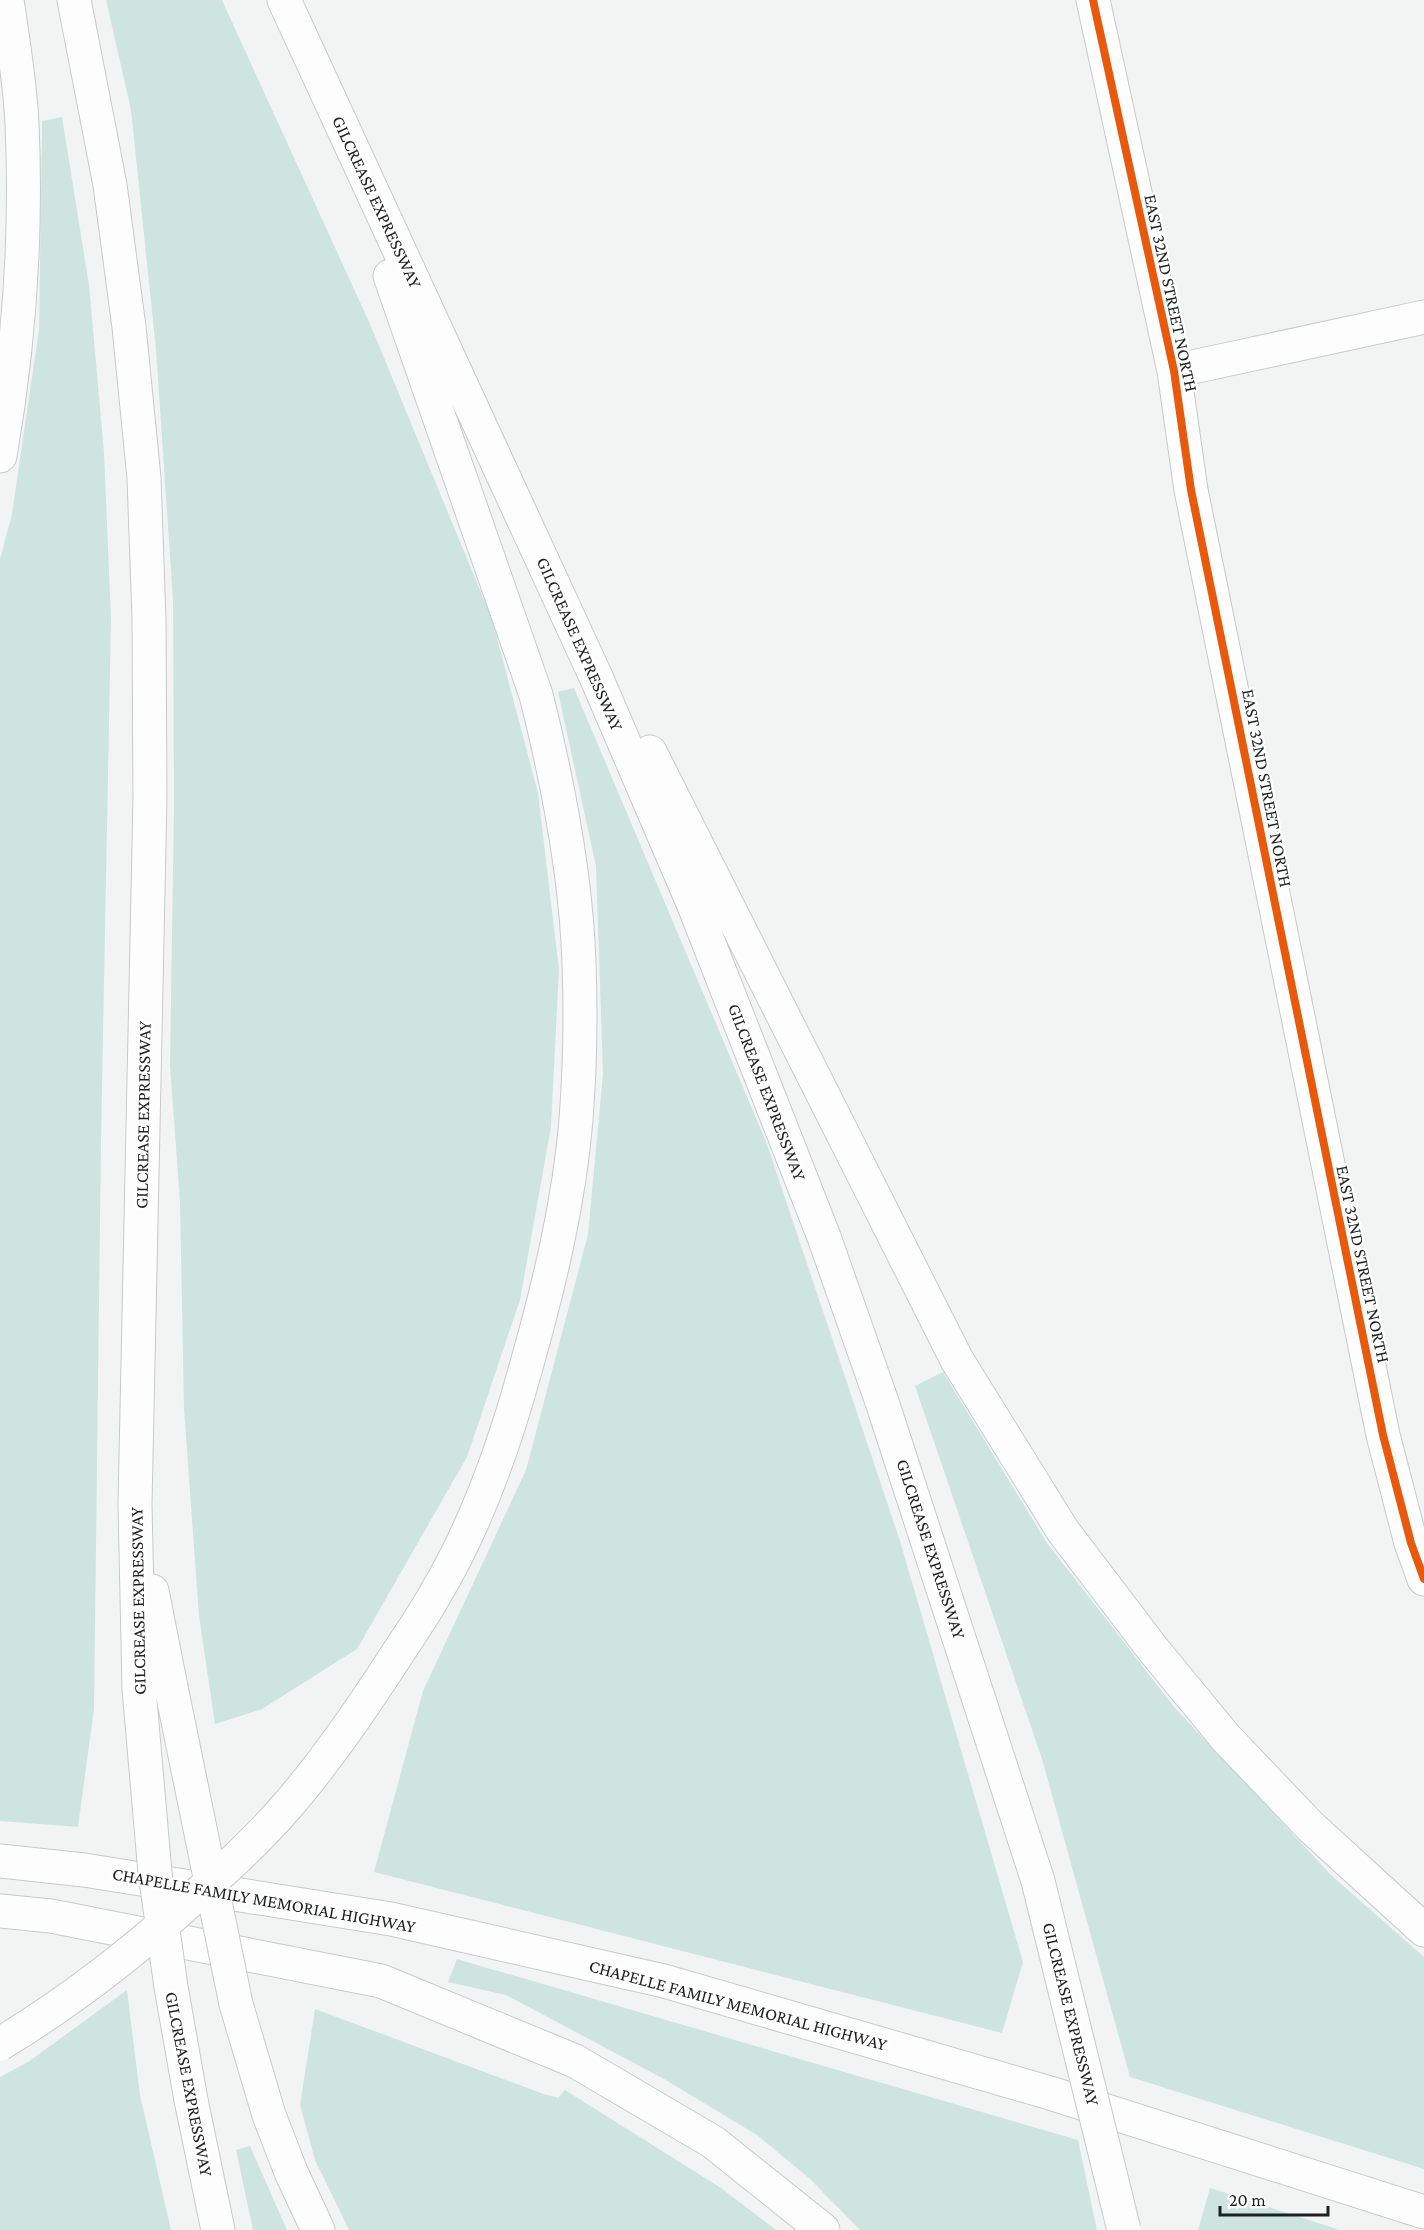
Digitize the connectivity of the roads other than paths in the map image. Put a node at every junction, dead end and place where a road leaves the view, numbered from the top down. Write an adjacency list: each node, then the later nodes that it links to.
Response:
1 (7, 0): 9 (main road)
2 (74, 0): 10 (main road, GILCREASE EXPRESSWAY)
3 (284, 0): 5 (main road, GILCREASE EXPRESSWAY)
4 (1093, 0): 8 (main road, EAST 32ND STREET NORTH)
5 (325, 88): 6 (main road, GILCREASE EXPRESSWAY); 15 (main road, bridge)
6 (419, 292): 14 (main road); 20 (main road, GILCREASE EXPRESSWAY, bridge)
7 (1424, 317): 8 (main road)
8 (1174, 371): 11 (main road, EAST 32ND STREET NORTH)
9 (0, 456)
10 (135, 1504): 17 (main road, GILCREASE EXPRESSWAY, bridge); 18 (main road, bridge)
11 (1424, 1579)
12 (0, 1861): 16 (main road, CHAPELLE FAMILY MEMORIAL HIGHWAY)
13 (0, 1911): 19 (main road)
14 (1424, 1930)
15 (0, 2044)
16 (1424, 2212)
17 (218, 2230)
18 (318, 2230)
19 (823, 2230)
20 (1124, 2230)

